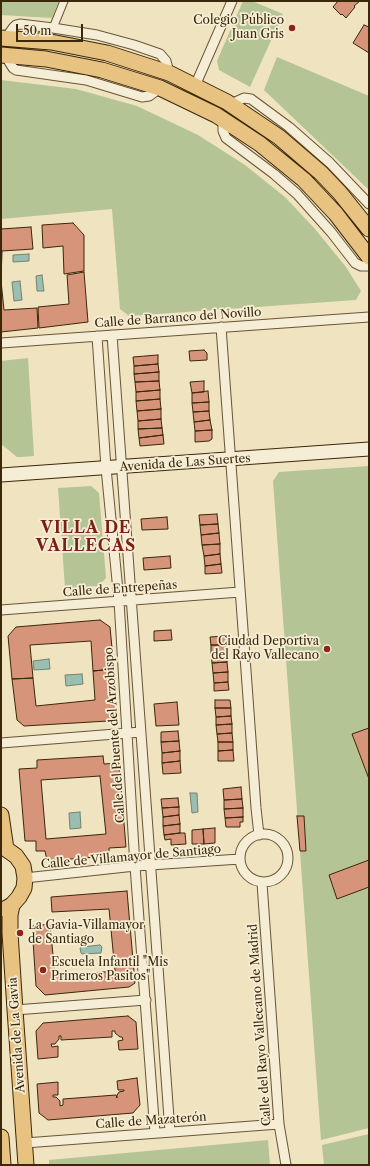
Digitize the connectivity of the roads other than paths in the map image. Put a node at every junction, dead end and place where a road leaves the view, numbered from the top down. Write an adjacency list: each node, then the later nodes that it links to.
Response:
1 (64, 1): 3 (street)
2 (232, 1): 7 (street)
3 (53, 28): 4 (street); 6 (street)
4 (3, 38): 6 (main road)
5 (3, 55): 9 (main road)
6 (169, 74): 7 (main road)
7 (195, 86): 8 (main road)
8 (231, 104): 10 (street); 11 (main road)
9 (223, 119): 12 (main road); 13 (street)
10 (369, 204)
11 (369, 229)
12 (369, 257)
13 (369, 266)
14 (369, 312): 15 (street, Calle de Barranco del Novillo)
15 (358, 317): 16 (street, Calle de Barranco del Novillo); 17 (street, Calle de Barranco del Novillo)
16 (369, 317)
17 (221, 327): 18 (street, Calle de Barranco del Novillo); 22 (street)
18 (112, 335): 19 (street, Calle de Barranco del Novillo); 23 (street)
19 (97, 336): 20 (street, Calle de Barranco del Novillo); 24 (street, Calle del Puente del Arzobispo)
20 (1, 343)
21 (369, 449): 22 (main road, Avenida de Las Suertes)
22 (230, 459): 23 (main road, Avenida de Las Suertes); 26 (street)
23 (122, 467): 24 (main road, Avenida de Las Suertes); 27 (street)
24 (106, 468): 25 (main road, Avenida de Las Suertes); 28 (street, Calle del Puente del Arzobispo)
25 (1, 475)
26 (240, 592): 27 (street, Calle de Entrepeñas); 34 (street)
27 (131, 600): 28 (street, Calle de Entrepeñas); 30 (street)
28 (119, 601): 29 (street, Calle de Entrepeñas); 31 (street, Calle del Puente del Arzobispo)
29 (1, 610)
30 (141, 732): 31 (street); 37 (street)
31 (127, 734): 32 (street); 38 (street, Calle del Puente del Arzobispo)
32 (1, 743)
33 (1, 815): 35 (main road)
34 (259, 835): 36 (street); 40 (street)
35 (4, 848): 39 (main road)
36 (240, 859): 37 (street, Calle de Villamayor de Santiago); 40 (street)
37 (150, 865): 38 (street, Calle de Villamayor de Santiago); 45 (street)
38 (135, 866): 39 (street, Calle de Villamayor de Santiago); 42 (street, Calle del Puente del Arzobispo)
39 (25, 878): 41 (main road)
40 (262, 883): 44 (street, Calle del Rayo Vallecano de Madrid)
41 (7, 907): 43 (main road, Avenida de La Gavia)
42 (146, 1000): 43 (street); 46 (street, Calle del Puente del Arzobispo)
43 (15, 1010): 48 (main road, Avenida de La Gavia)
44 (279, 1124): 45 (street, Calle de Mazaterón); 52 (street, Calle del Rayo Vallecano de Madrid)
45 (170, 1132): 46 (street, Calle de Mazaterón)
46 (155, 1133): 48 (street, Calle de Mazaterón)
47 (1, 1137): 49 (main road)
48 (25, 1143): 51 (main road, Avenida de La Gavia)
49 (1, 1144): 50 (main road)
50 (3, 1165)
51 (26, 1165)
52 (286, 1165)

